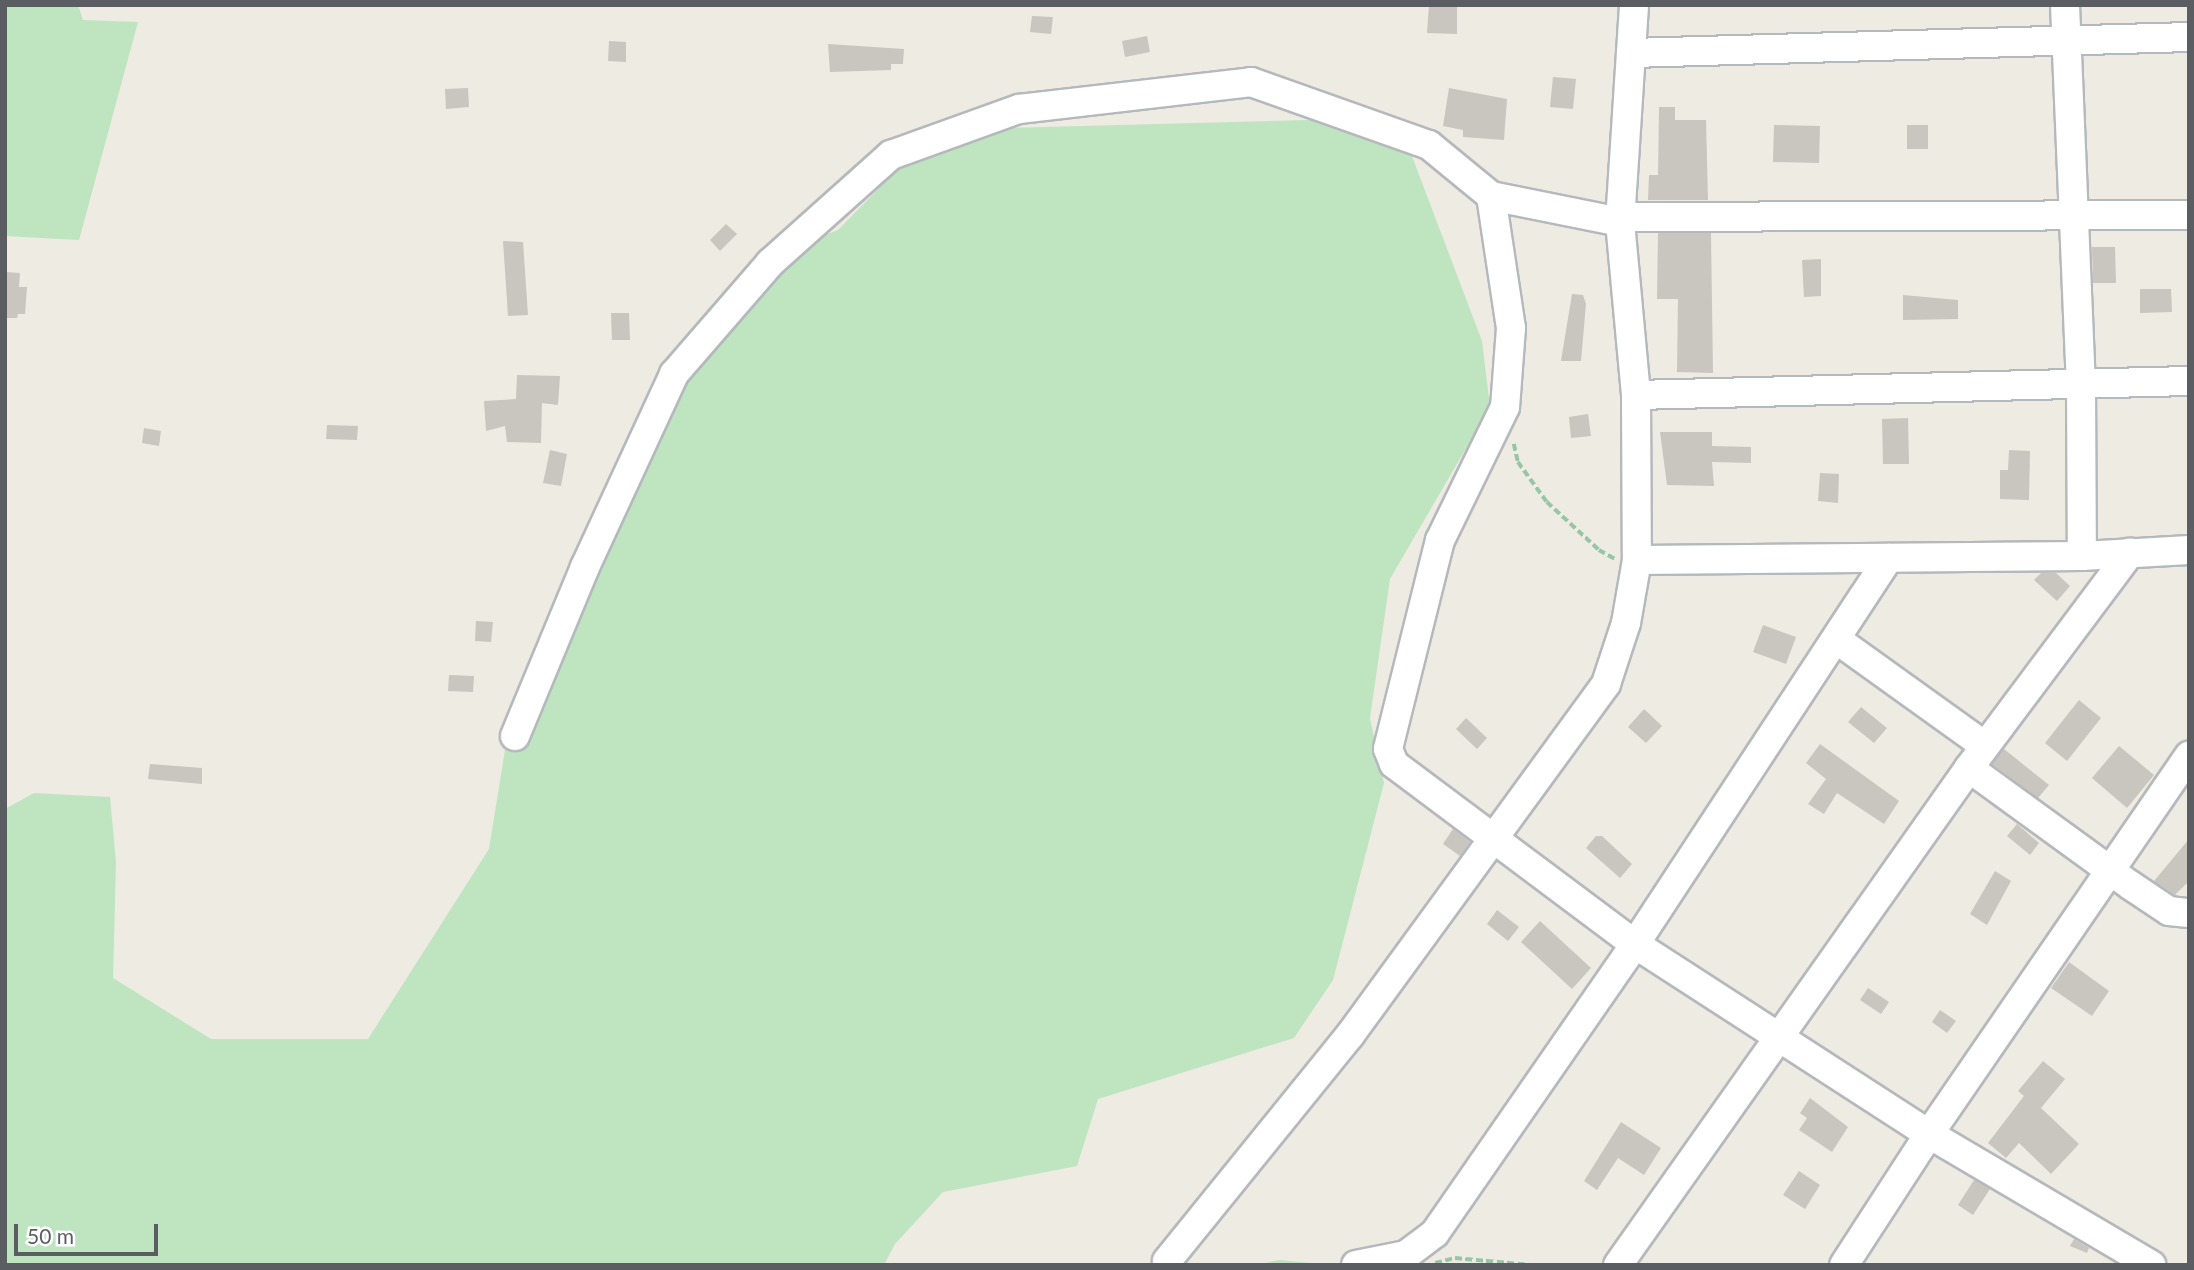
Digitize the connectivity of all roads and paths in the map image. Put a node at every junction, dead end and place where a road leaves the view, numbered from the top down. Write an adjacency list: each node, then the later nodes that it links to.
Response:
1 (1634, 5): 5 (street)
2 (2065, 5): 4 (street)
3 (2189, 37): 4 (street)
4 (2065, 40): 5 (street); 8 (street)
5 (1631, 53): 9 (street)
6 (1491, 195): 9 (street); 13 (street); 20 (street)
7 (2189, 215): 8 (street)
8 (2074, 216): 9 (street); 11 (street)
9 (1619, 220): 12 (street)
10 (2189, 381): 11 (street)
11 (2081, 384): 12 (street); 16 (street)
12 (1636, 395): 18 (street)
13 (1505, 407): 18 (path); 23 (street)
14 (2189, 550): 15 (street)
15 (2130, 553): 16 (street); 22 (street)
16 (2082, 556): 17 (street)
17 (1889, 558): 18 (street); 19 (street)
18 (1637, 560): 23 (street)
19 (1836, 639): 22 (street); 26 (street)
20 (515, 736)
21 (2189, 756): 24 (street)
22 (1977, 757): 24 (street); 27 (street)
23 (1494, 841): 26 (street); 29 (street)
24 (2109, 868): 25 (street); 28 (street)
25 (2189, 913)
26 (1636, 944): 27 (street); 30 (street)
27 (1777, 1036): 28 (street); 33 (street)
28 (1929, 1134): 34 (street); 35 (street)
29 (1167, 1261)
30 (1356, 1265)
31 (1429, 1265): 32 (path)
32 (1530, 1265)
33 (1618, 1265)
34 (1844, 1265)
35 (2151, 1265)

